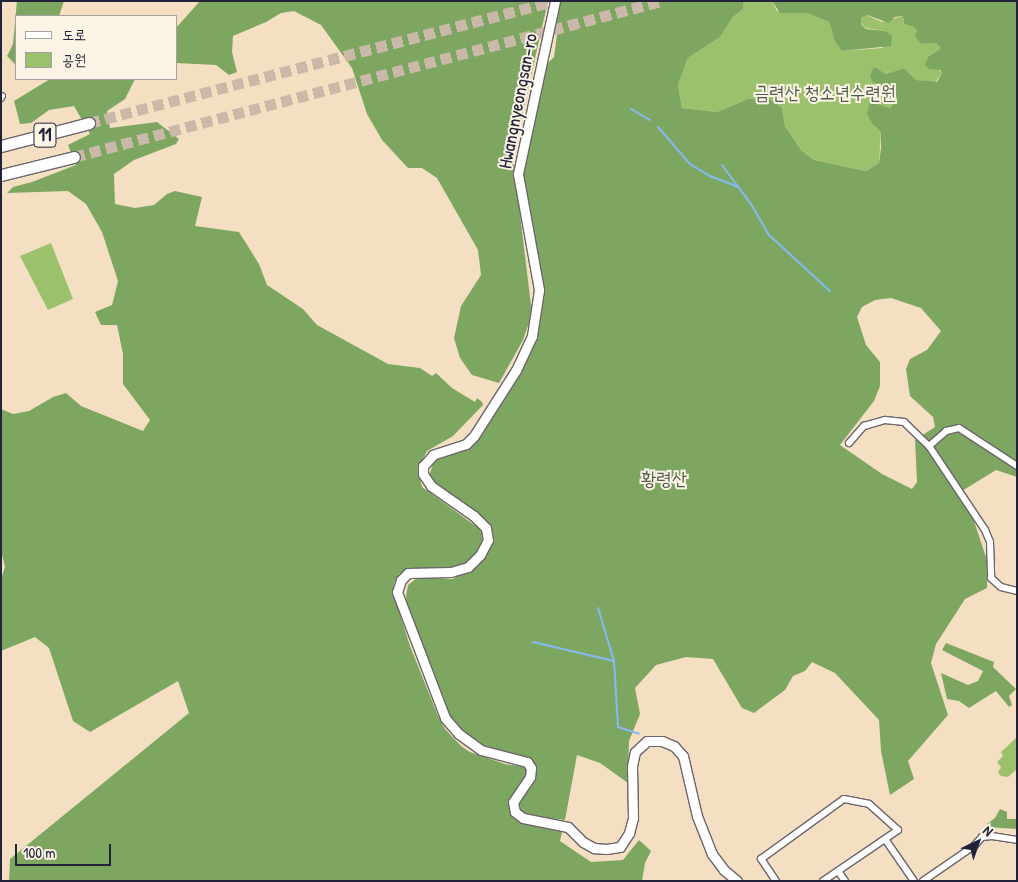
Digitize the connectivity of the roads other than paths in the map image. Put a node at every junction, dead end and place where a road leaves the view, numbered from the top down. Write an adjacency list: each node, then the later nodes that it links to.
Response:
1 (555, 1): 13 (street, Hwangnyeongsan-ro)
2 (89, 124): 3 (highway, 11)
3 (1, 146)
4 (74, 157): 5 (highway, 11)
5 (1, 175)
6 (849, 443): 7 (street)
7 (929, 446): 8 (street); 9 (street)
8 (1017, 466)
9 (1017, 591)
10 (885, 839): 12 (street); 14 (street); 17 (street)
11 (1017, 840): 18 (street)
12 (838, 871): 15 (street); 16 (street)
13 (737, 881)
14 (776, 881)
15 (823, 881)
16 (844, 881)
17 (914, 881)
18 (924, 881)

